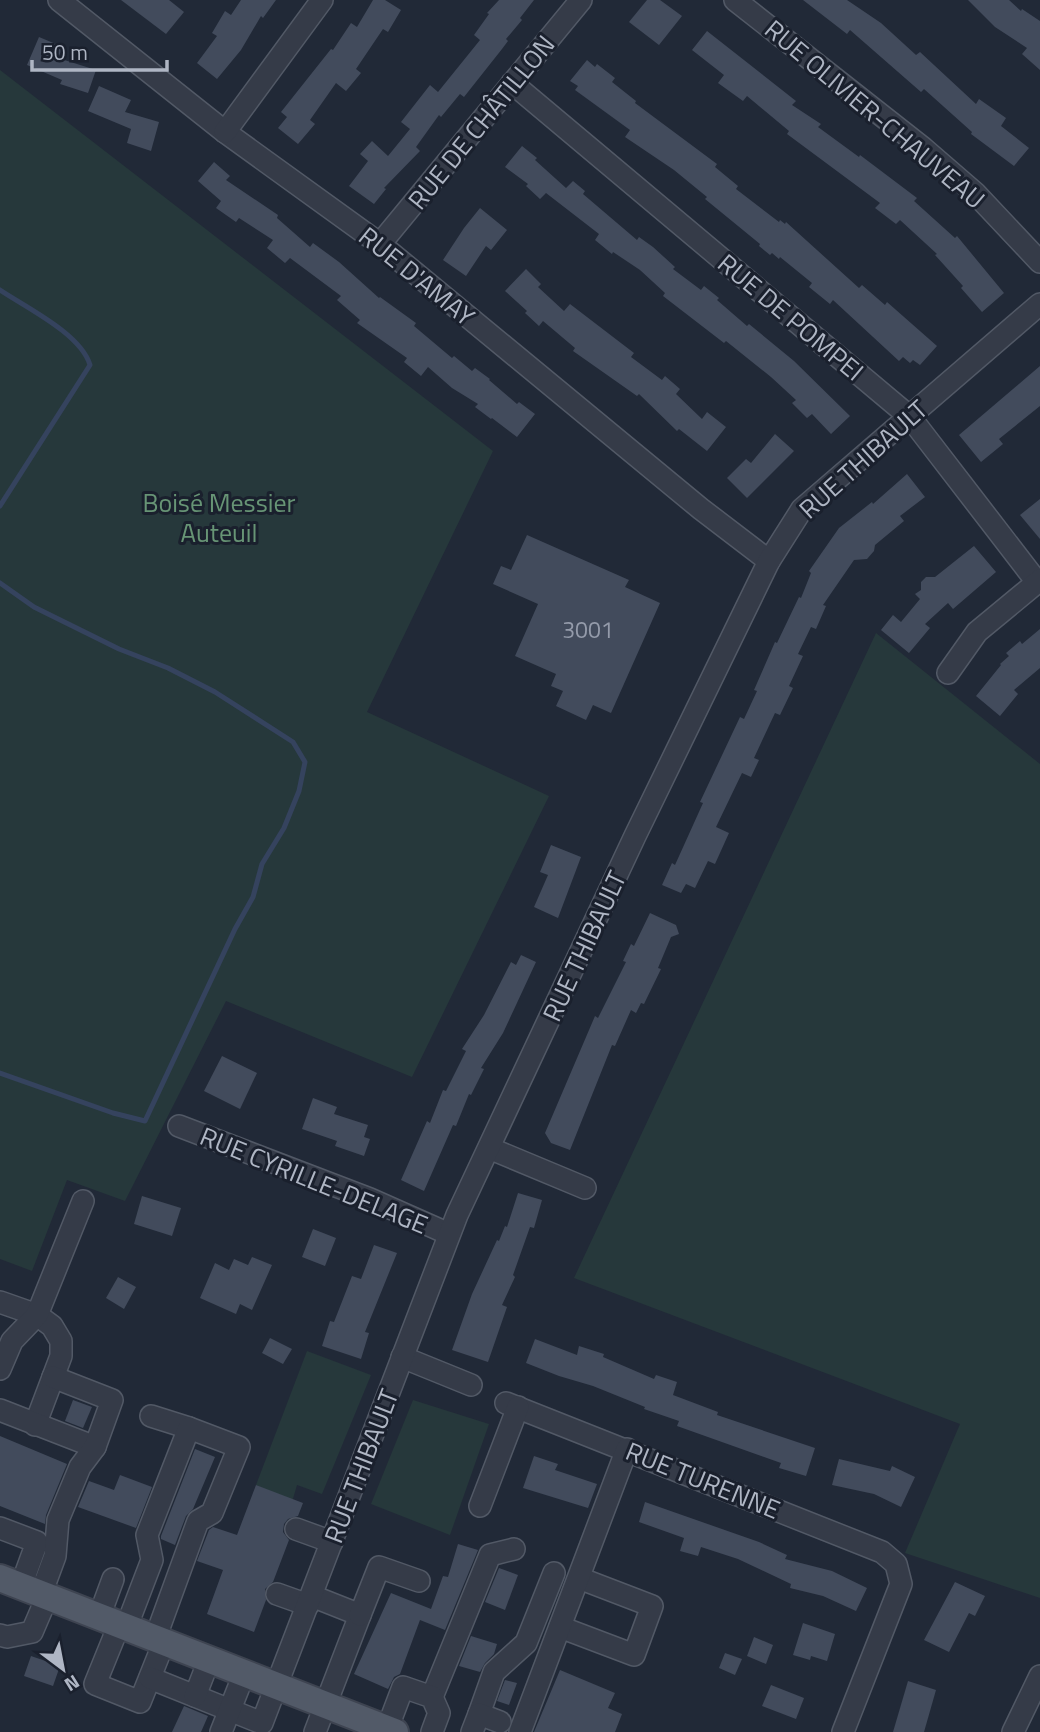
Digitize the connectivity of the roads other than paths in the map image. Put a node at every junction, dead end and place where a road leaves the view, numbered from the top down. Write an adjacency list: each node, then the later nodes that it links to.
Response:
1 (59, 0): 6 (street, RUE D'AMAY)
2 (322, 0): 6 (street)
3 (581, 0): 5 (street, RUE DE CHÂTILLON)
4 (735, 0): 8 (street, RUE OLIVIER-CHAUVEAU)
5 (512, 83): 7 (street, RUE DE CHÂTILLON); 10 (street, RUE DE POMPEI)
6 (225, 132): 7 (street, RUE D'AMAY)
7 (380, 244): 11 (street, RUE D'AMAY)
8 (1040, 262)
9 (1040, 304): 10 (street, RUE THIBAULT)
10 (910, 417): 11 (street, RUE THIBAULT); 12 (street, RUE DE POMPEI)
11 (769, 561): 15 (street, RUE THIBAULT)
12 (1038, 581): 13 (street)
13 (948, 673)
14 (180, 1126): 18 (street, RUE CYRILLE-DELAGE)
15 (489, 1148): 16 (street); 18 (street, RUE THIBAULT)
16 (585, 1188)
17 (83, 1201): 20 (street)
18 (449, 1234): 21 (street, RUE THIBAULT)
19 (0, 1302): 20 (street)
20 (37, 1315): 22 (street); 23 (street)
21 (402, 1357): 24 (street); 36 (street, RUE THIBAULT)
22 (0, 1369)
23 (53, 1377): 27 (street); 29 (street)
24 (471, 1385)
25 (0, 1410): 27 (street)
26 (151, 1416): 28 (street)
27 (35, 1425): 29 (street)
28 (189, 1429): 46 (street); 48 (street)
29 (95, 1447): 32 (street)
30 (627, 1450): 31 (street, RUE TURENNE); 39 (street); 67 (street, RUE TURENNE)
31 (480, 1506)
32 (58, 1520): 35 (street); 42 (street)
33 (0, 1528): 35 (street)
34 (296, 1529): 36 (street)
35 (37, 1542): 42 (street)
36 (332, 1542): 44 (street, RUE THIBAULT)
37 (514, 1549): 56 (street)
38 (554, 1573): 60 (street)
39 (579, 1578): 47 (street); 47 (street)
40 (113, 1579): 46 (street)
41 (419, 1581): 45 (street)
42 (27, 1589): 46 (main road); 49 (street)
43 (277, 1594): 44 (street)
44 (310, 1601): 45 (street); 53 (street, RUE THIBAULT)
45 (360, 1615): 57 (street)
46 (115, 1623): 48 (main road); 52 (street)
47 (560, 1627): 66 (street)
48 (159, 1641): 50 (main road); 52 (street)
49 (2, 1642)
50 (209, 1660): 51 (main road); 55 (street)
51 (244, 1674): 53 (main road); 58 (street)
52 (150, 1678): 55 (street)
53 (278, 1687): 57 (main road); 61 (street, RUE THIBAULT)
54 (1037, 1688): 68 (street)
55 (195, 1696): 58 (street)
56 (432, 1697): 62 (street); 65 (street)
57 (325, 1705): 62 (main road); 64 (street)
58 (229, 1710): 61 (street); 63 (street)
59 (500, 1722): 60 (street)
60 (475, 1723)
61 (264, 1728)
62 (389, 1731)
63 (221, 1732)
64 (315, 1732)
65 (432, 1732)
66 (520, 1732)
67 (843, 1732)
68 (1013, 1732)

